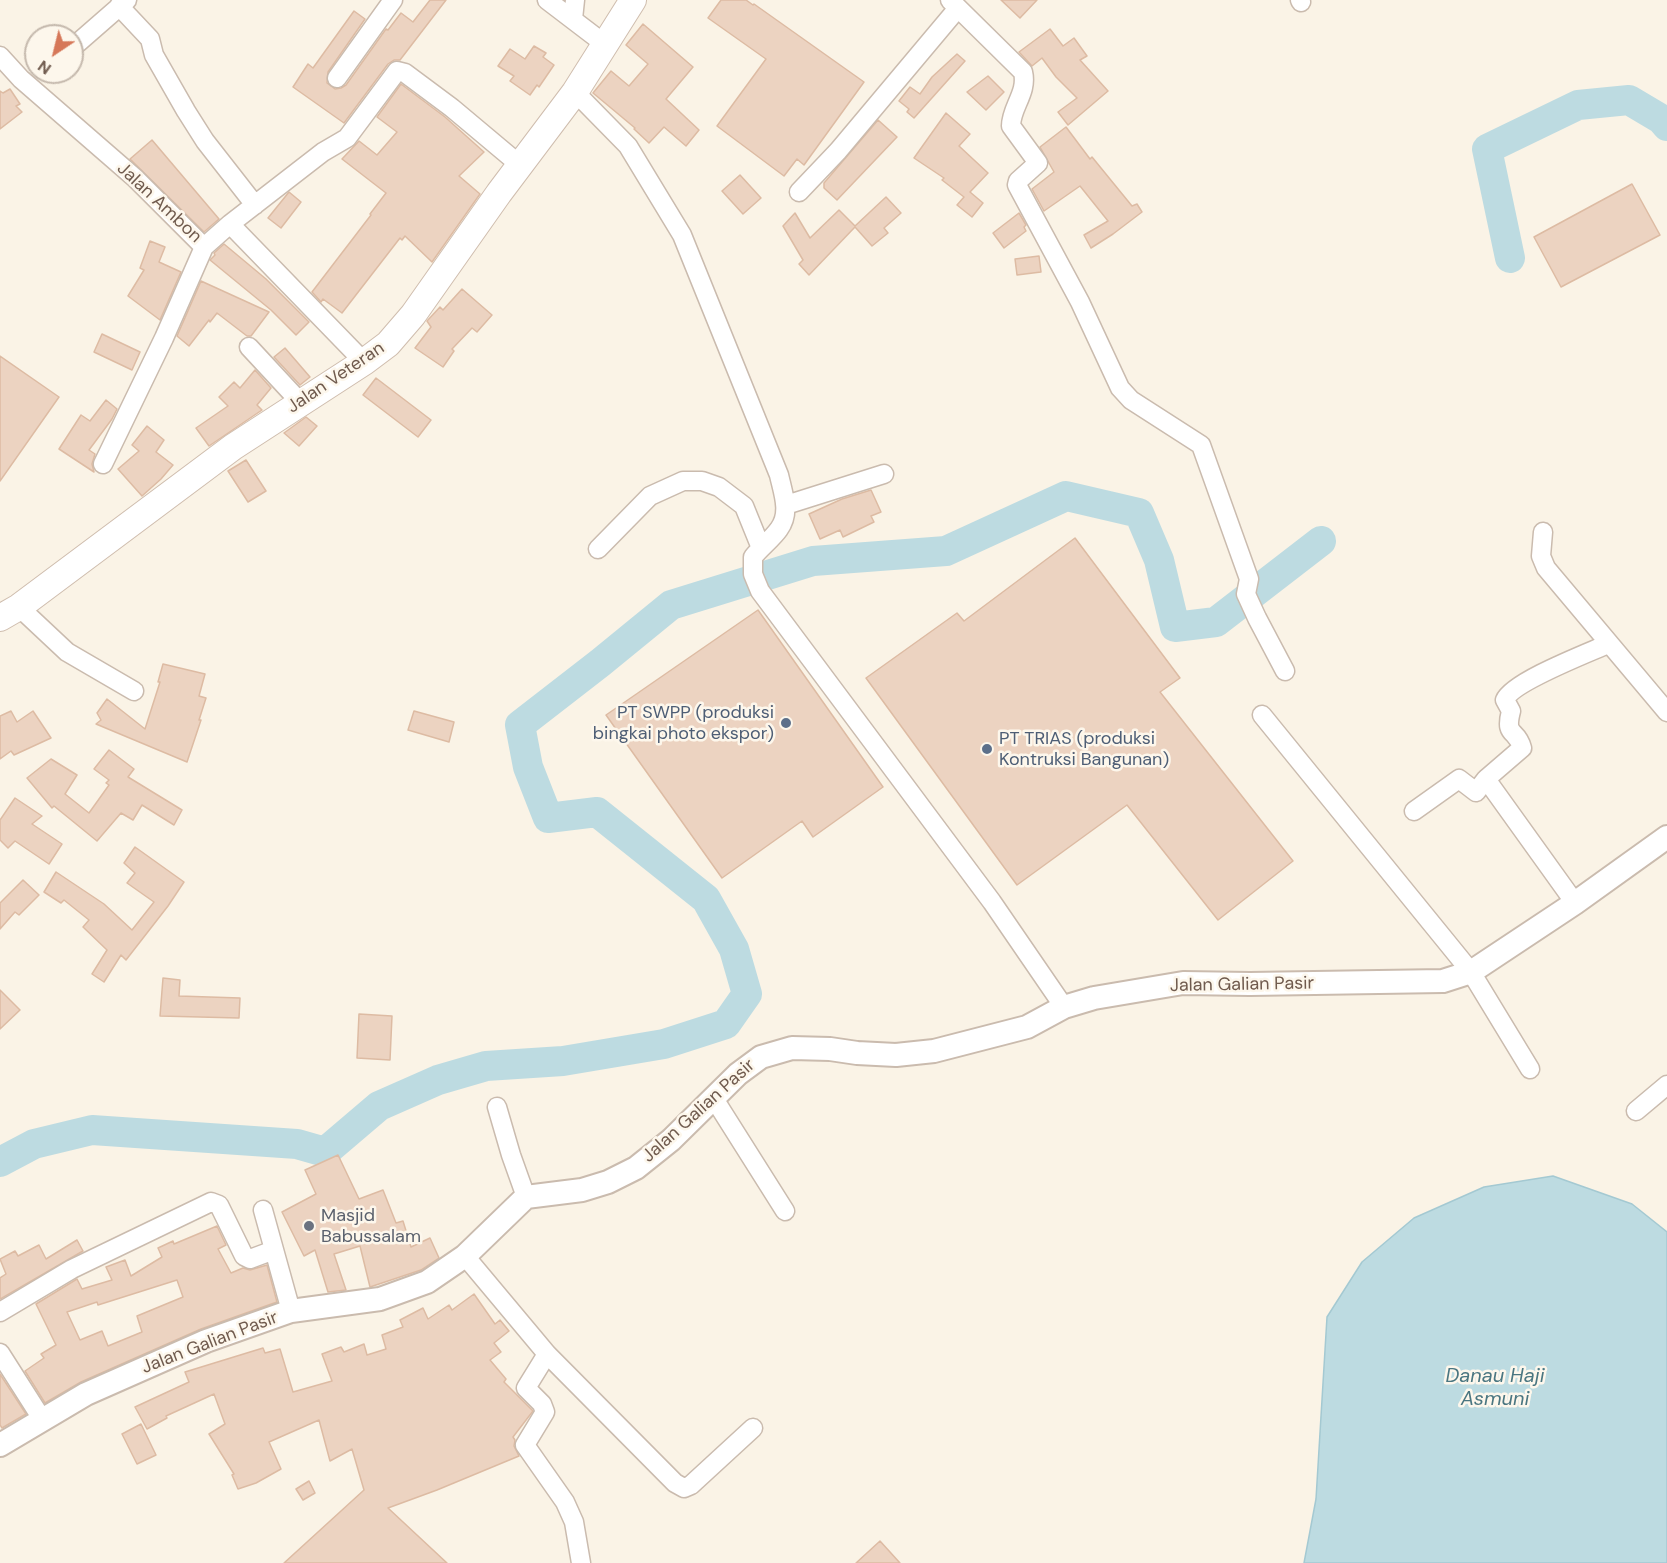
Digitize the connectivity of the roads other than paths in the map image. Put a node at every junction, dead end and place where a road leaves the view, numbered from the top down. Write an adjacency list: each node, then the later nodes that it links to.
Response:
1 (393, 0): 12 (street)
2 (547, 0): 7 (street)
3 (575, 0): 7 (street)
4 (633, 0): 9 (main road, Jalan Veteran)
5 (123, 3): 8 (street); 17 (street)
6 (954, 4): 16 (street); 31 (street)
7 (573, 19): 9 (street)
8 (84, 37)
9 (606, 45): 14 (main road, Jalan Veteran)
10 (0, 56): 11 (street, Jalan Ambon)
11 (24, 72)
12 (337, 78)
13 (38, 84): 19 (street, Jalan Ambon)
14 (575, 92): 15 (main road, Jalan Veteran); 25 (street)
15 (520, 165): 17 (street); 21 (main road, Jalan Veteran)
16 (799, 192)
17 (255, 205): 18 (street)
18 (230, 224): 19 (street, Jalan Ambon); 21 (street, Jalan Ambon)
19 (204, 247): 23 (street)
20 (249, 347): 22 (street)
21 (364, 362): 22 (main road, Jalan Veteran)
22 (301, 403): 29 (main road, Jalan Veteran)
23 (103, 464)
24 (884, 474): 25 (street)
25 (786, 505): 27 (street)
26 (1543, 532): 30 (street)
27 (760, 548): 28 (street); 40 (street)
28 (598, 549)
29 (9, 612): 32 (street)
30 (1608, 644): 33 (street); 35 (street)
31 (1285, 671)
32 (134, 691)
33 (1667, 712)
34 (1262, 715): 39 (street)
35 (1486, 779): 36 (street); 38 (street)
36 (1414, 811)
37 (1666, 839): 38 (street, Jalan Galian Pasir)
38 (1575, 903): 39 (street, Jalan Galian Pasir)
39 (1471, 972): 40 (street, Jalan Galian Pasir); 41 (street)
40 (1064, 1007): 43 (street, Jalan Galian Pasir)
41 (1530, 1069)
42 (1667, 1085): 45 (street)
43 (713, 1097): 46 (street, Jalan Galian Pasir); 48 (street)
44 (497, 1107): 46 (street)
45 (1636, 1111)
46 (526, 1197): 50 (street, Jalan Galian Pasir)
47 (262, 1210): 49 (street)
48 (785, 1210)
49 (274, 1250): 51 (street); 52 (street)
50 (465, 1256): 51 (street, Jalan Galian Pasir); 54 (street)
51 (291, 1311): 55 (street, Jalan Galian Pasir)
52 (0, 1312)
53 (0, 1353): 55 (street)
54 (547, 1354): 56 (street); 58 (street)
55 (42, 1419): 57 (street, Jalan Galian Pasir)
56 (753, 1428)
57 (0, 1445)
58 (581, 1563)

